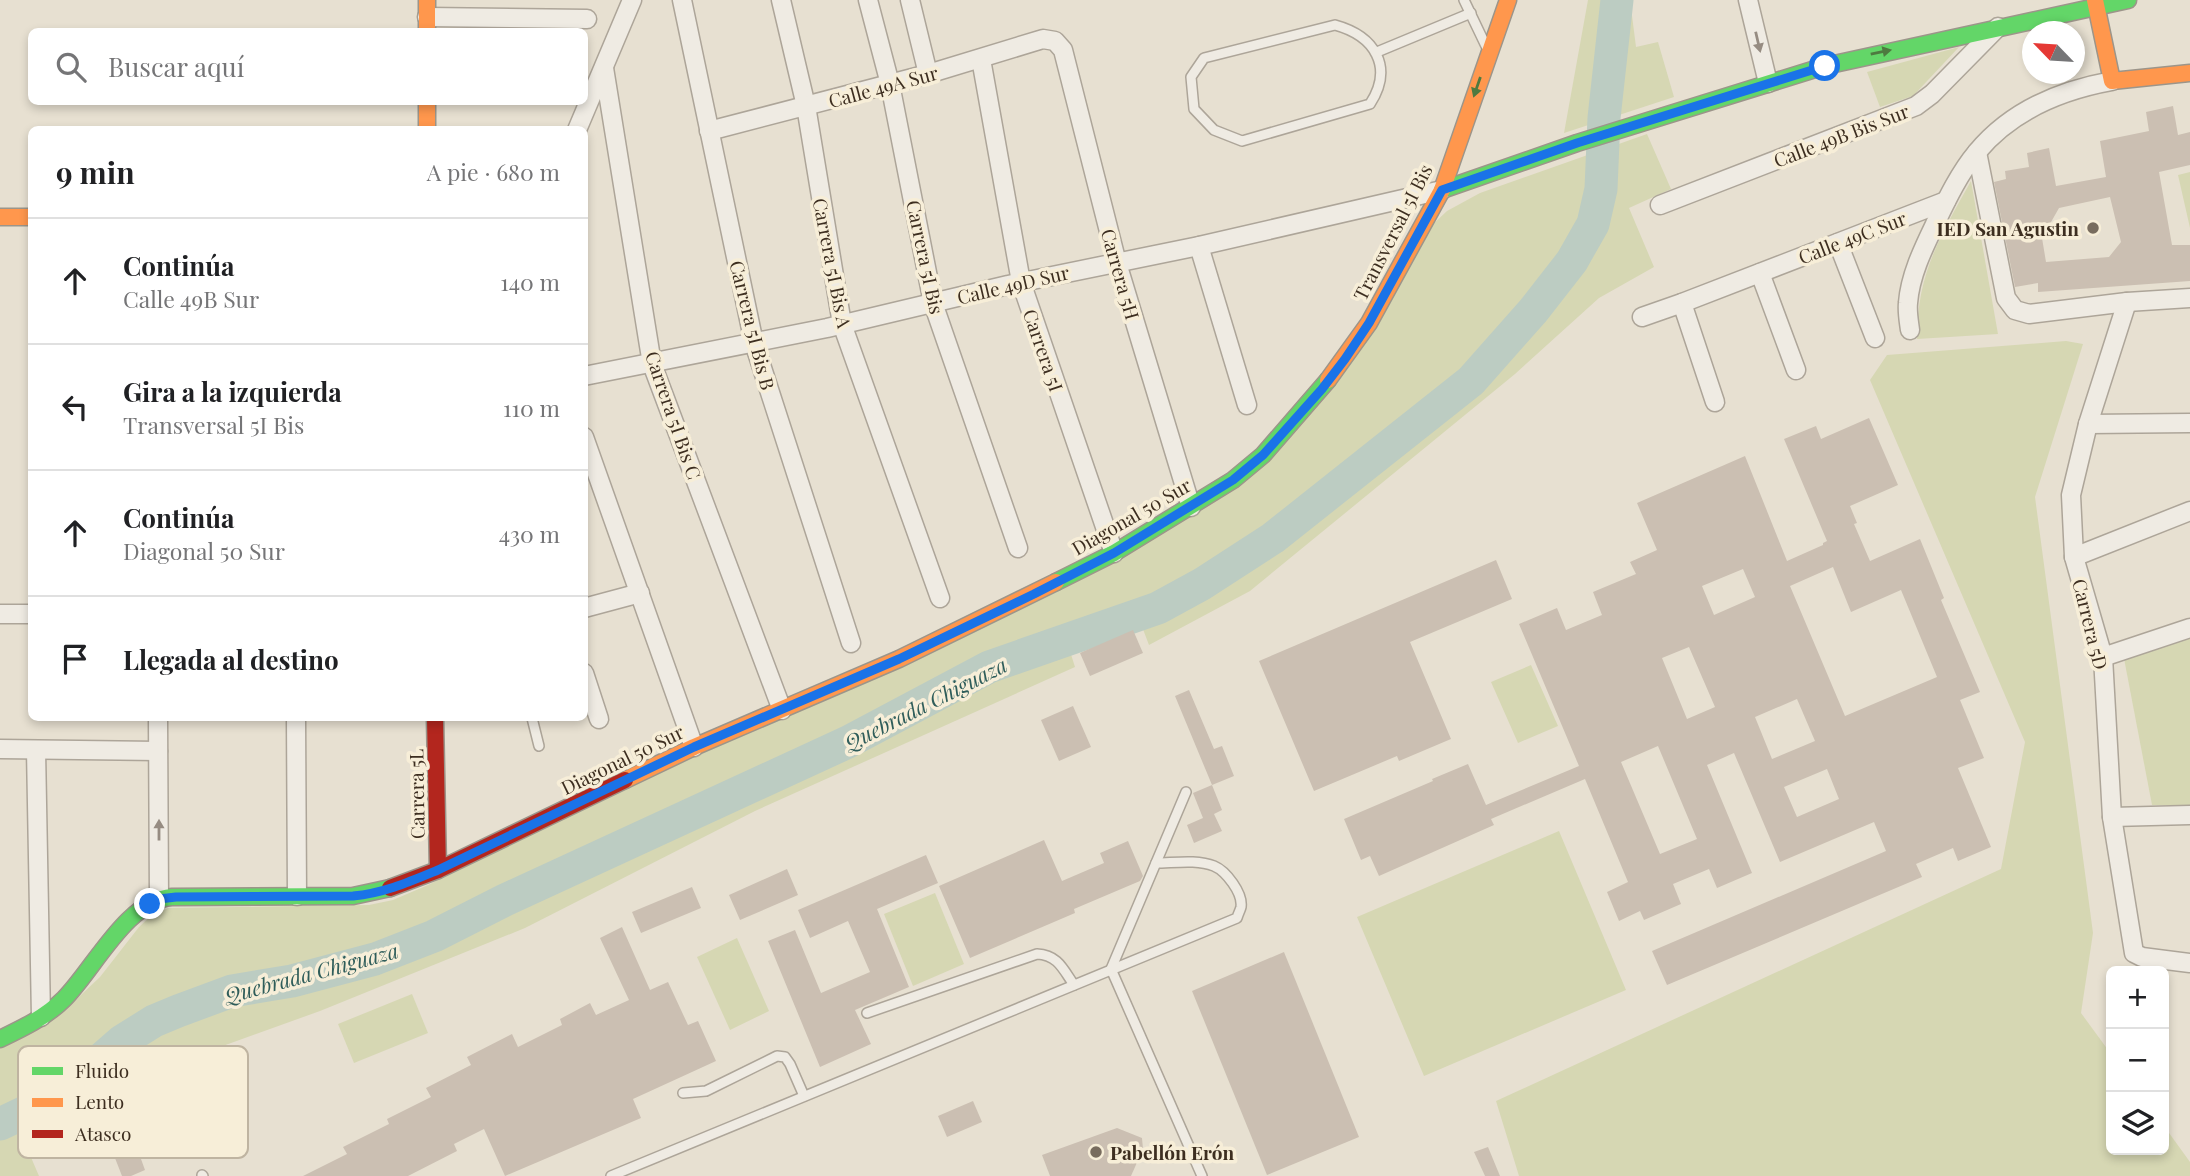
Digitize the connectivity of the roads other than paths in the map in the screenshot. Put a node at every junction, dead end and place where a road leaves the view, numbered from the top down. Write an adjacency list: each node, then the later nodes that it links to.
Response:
1 (632, 0): 19 (street)
2 (682, 0): 31 (street, Carrera 5I Bis B)
3 (781, 0): 28 (street, Carrera 5I Bis A)
4 (868, 0): 24 (street, Carrera 5I Bis)
5 (910, 0): 21 (street)
6 (1464, 0): 11 (lane)
7 (1508, 0): 17 (street, Transversal 5I Bis)
8 (1748, 0): 23 (street, one-way to 23)
9 (2127, 0): 10 (street)
10 (2095, 3): 14 (street); 22 (street)
11 (1471, 13): 16 (lane); 17 (lane)
12 (427, 16): 13 (street)
13 (587, 19)
14 (1998, 27): 23 (street, one-way to 14); 35 (street, Calle 49B Bis Sur)
15 (1055, 41): 18 (street, Calle 49A Sur); 40 (street, Carrera 5H)
16 (1377, 52): 16 (lane)
17 (1490, 53): 33 (street, Transversal 5I Bis, one-way to 33)
18 (981, 59): 21 (street, Calle 49A Sur); 42 (street, Carrera 5I)
19 (604, 68): 26 (street); 52 (street, Carrera 5I Bis C)
20 (2190, 73): 22 (street)
21 (928, 74): 24 (street, Calle 49A Sur)
22 (2112, 81): 32 (street)
23 (1768, 83): 33 (street)
24 (890, 84): 28 (street, Calle 49A Sur); 45 (street, Carrera 5I Bis)
25 (427, 105): 29 (street)
26 (588, 105)
27 (588, 105): 30 (street)
28 (806, 106): 31 (street, Calle 49A Sur); 48 (street, Carrera 5I Bis A)
29 (427, 126)
30 (579, 126)
31 (709, 131): 51 (street, Carrera 5I Bis B)
32 (1976, 152): 34 (street); 44 (street)
33 (1442, 190): 39 (street, Calle 49D Sur); 60 (street, Transversal 5I Bis)
34 (1946, 201): 38 (street, Calle 49C Sur); 49 (street)
35 (1660, 205)
36 (0, 217): 37 (street)
37 (28, 217)
38 (1838, 243): 41 (street, Calle 49C Sur); 50 (street)
39 (1199, 246): 40 (street, Calle 49D Sur); 56 (street)
40 (1117, 263): 42 (street, Calle 49D Sur); 61 (street, Carrera 5H)
41 (1760, 273): 46 (street, Calle 49C Sur); 53 (street)
42 (1021, 282): 45 (street, Calle 49D Sur); 64 (street, Carrera 5I)
43 (2190, 299): 44 (street)
44 (2127, 302): 58 (street, Carrera 5D)
45 (933, 303): 48 (street, Calle 49D Sur); 63 (street, Carrera 5I Bis)
46 (1682, 303): 47 (street, Calle 49C Sur); 55 (street)
47 (1642, 317)
48 (842, 324): 51 (street, Calle 49D Sur); 67 (street, Carrera 5I Bis A)
49 (1910, 330)
50 (1875, 338)
51 (754, 343): 52 (street, Calle 49D Sur); 72 (street, Carrera 5I Bis B)
52 (652, 364): 54 (street, Calle 49D Sur); 75 (street, Carrera 5I Bis C)
53 (1796, 370)
54 (588, 375)
55 (1715, 401)
56 (1247, 405)
57 (2190, 423): 58 (street)
58 (2088, 424): 65 (street, Carrera 5D)
59 (588, 448): 66 (street)
60 (1263, 455): 61 (street, Diagonal 50 Sur)
61 (1191, 507): 64 (street, Diagonal 50 Sur)
62 (2190, 512): 65 (street)
63 (1018, 548)
64 (1114, 553): 75 (street, Diagonal 50 Sur)
65 (2074, 556): 73 (street, Carrera 5D)
66 (640, 593): 68 (street); 82 (street)
67 (940, 598)
68 (588, 607)
69 (0, 614): 70 (street)
70 (28, 614)
71 (2190, 628): 73 (street)
72 (851, 643)
73 (2103, 657): 88 (street, Carrera 5D)
74 (588, 685): 76 (street)
75 (782, 710): 82 (street, Diagonal 50 Sur)
76 (599, 719)
77 (158, 721): 85 (street)
78 (296, 721): 91 (street)
79 (435, 721): 90 (street, Carrera 5L)
80 (533, 721): 81 (lane)
81 (539, 746)
82 (694, 747): 90 (street, Diagonal 50 Sur)
83 (0, 749): 84 (street)
84 (36, 750): 85 (street); 97 (street)
85 (159, 751): 92 (street, one-way to 85)
86 (1186, 792): 89 (lane)
87 (2190, 815): 88 (street)
88 (2112, 817): 93 (street, Carrera 5D)
89 (1156, 863): 94 (lane); 94 (lane)
90 (438, 870): 91 (street, Diagonal 50 Sur)
91 (297, 896): 92 (street, Diagonal 50 Sur)
92 (159, 899): 97 (street)
93 (2190, 963)
94 (1111, 969): 95 (lane); 102 (lane)
95 (1074, 985): 96 (lane); 100 (lane)
96 (867, 1013)
97 (41, 1017): 98 (street)
98 (0, 1039)
99 (683, 1093): 100 (lane)
100 (804, 1096): 101 (lane)
101 (611, 1176)
102 (1202, 1176)

